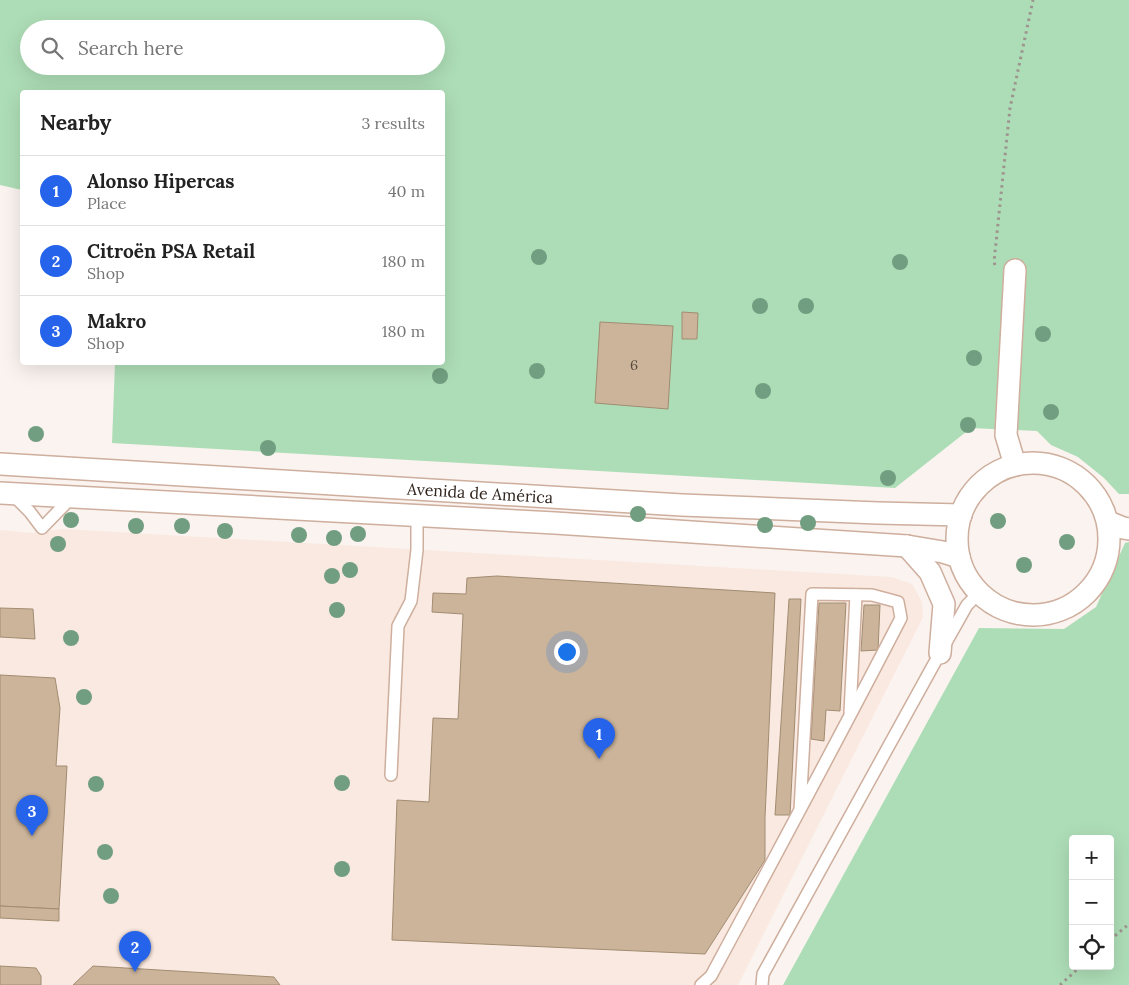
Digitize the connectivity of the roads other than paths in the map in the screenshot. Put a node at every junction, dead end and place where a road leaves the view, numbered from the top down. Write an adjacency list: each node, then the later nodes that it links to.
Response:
1 (1015, 270): 3 (street)
2 (0, 464): 7 (street, Avenida de América)
3 (1014, 465): 7 (street); 8 (street)
4 (6, 493): 5 (street, Avenida de América); 5 (lane)
5 (72, 497): 6 (street, Avenida de América)
6 (417, 515): 10 (street, Avenida de América); 16 (lane)
7 (961, 515): 11 (street)
8 (1108, 522): 9 (street); 12 (street)
9 (1129, 529)
10 (907, 546): 11 (street, Avenida de América); 14 (street)
11 (959, 557): 12 (street)
12 (979, 593): 14 (lane)
13 (856, 595): 15 (lane); 15 (lane); 17 (lane)
14 (940, 653): 18 (lane)
15 (849, 717): 17 (lane)
16 (391, 775)
17 (800, 810): 19 (lane)
18 (762, 980): 20 (lane)
19 (701, 985)
20 (757, 985)

